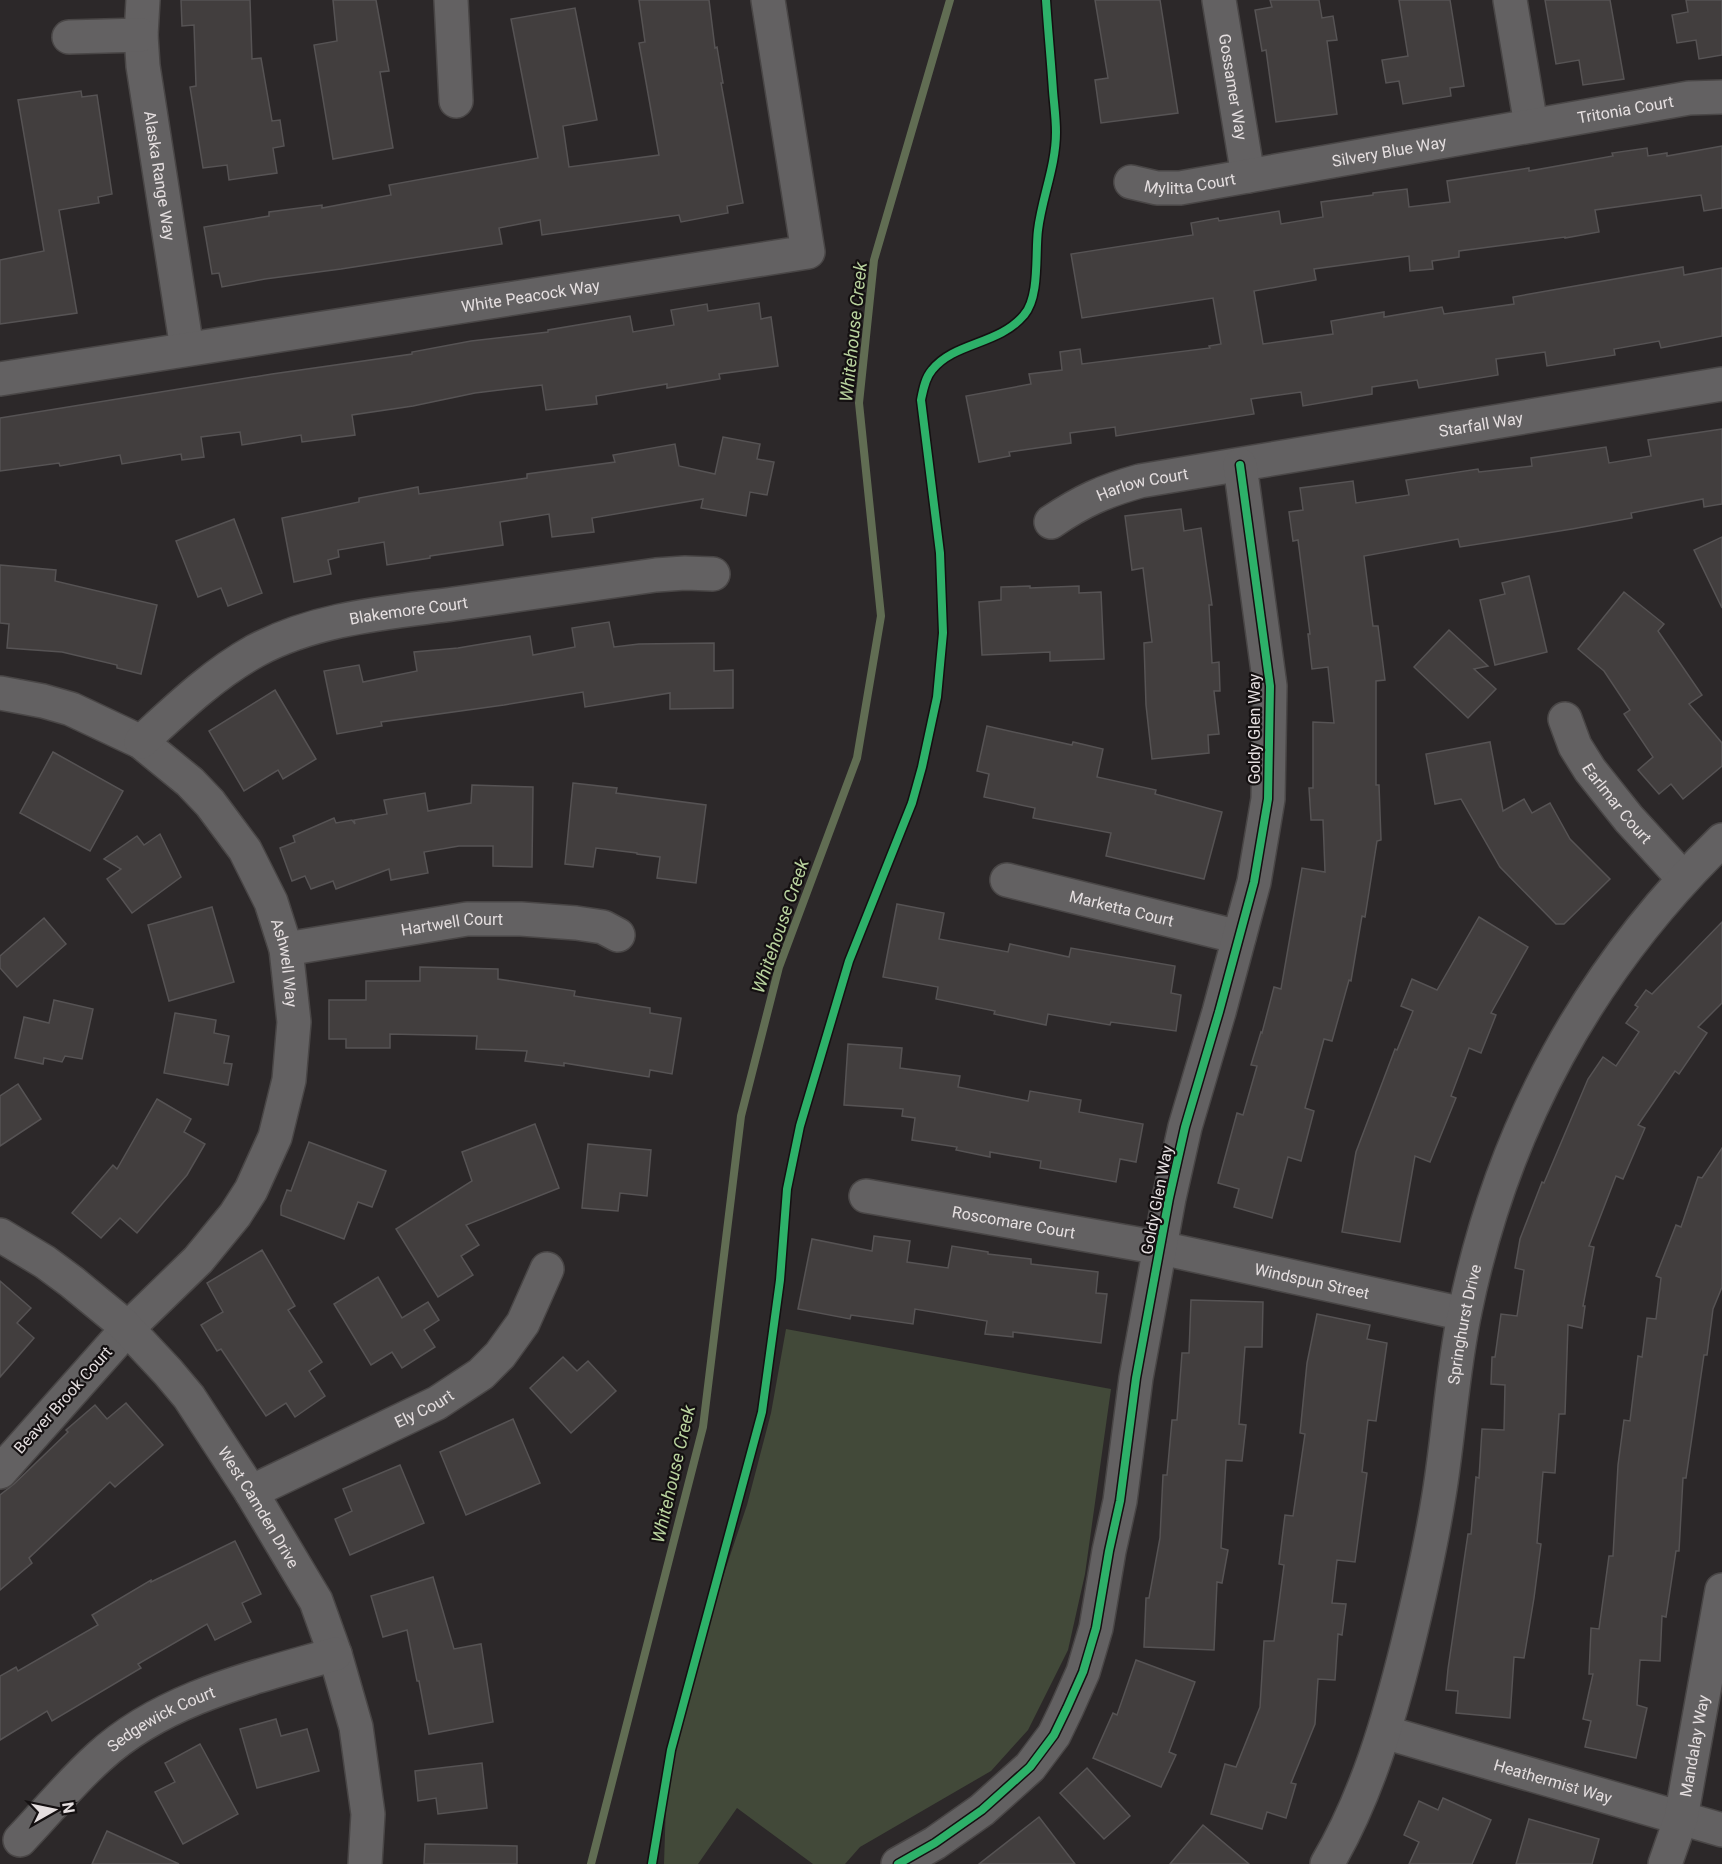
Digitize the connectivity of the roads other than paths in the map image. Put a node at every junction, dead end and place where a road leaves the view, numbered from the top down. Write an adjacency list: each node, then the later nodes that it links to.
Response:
1 (143, 0): 6 (street, Alaska Range Way)
2 (452, 0): 9 (street)
3 (768, 0): 13 (street, White Peacock Way)
4 (1219, 0): 11 (street, Gossamer Way)
5 (1510, 0): 10 (street)
6 (141, 35): 7 (street); 13 (street, Alaska Range Way)
7 (69, 37)
8 (1722, 98): 10 (street, Tritonia Court)
9 (456, 101)
10 (1531, 125): 11 (street, Silvery Blue Way)
11 (1248, 176): 12 (street, Mylitta Court)
12 (1131, 183)
13 (187, 349): 14 (street, White Peacock Way)
14 (0, 379)
15 (1722, 384): 16 (street, Starfall Way)
16 (1240, 465): 17 (street, Harlow Court); 26 (street, Goldy Glen Way)
17 (1051, 522)
18 (713, 574): 21 (street, Blakemore Court)
19 (0, 693): 21 (street, Ashwell Way)
20 (1564, 720): 23 (street, Earlmar Court)
21 (141, 742): 27 (street, Ashwell Way)
22 (1722, 840): 23 (street, Springhurst Drive)
23 (1683, 878): 32 (street, Springhurst Drive)
24 (1007, 880): 26 (street, Marketta Court)
25 (618, 935): 27 (street, Hartwell Court)
26 (1239, 937): 30 (street, Goldy Glen Way)
27 (286, 949): 33 (street, Ashwell Way)
28 (866, 1196): 30 (street, Roscomare Court)
29 (0, 1235): 33 (street, West Camden Drive)
30 (1161, 1248): 32 (street, Windspun Street); 43 (street, Goldy Glen Way)
31 (547, 1269): 35 (street, Ely Court)
32 (1464, 1314): 38 (street, Springhurst Drive)
33 (127, 1329): 34 (street, Beaver Brook Court); 35 (street, West Camden Drive)
34 (0, 1472)
35 (251, 1492): 37 (street, West Camden Drive)
36 (1722, 1590): 39 (street, Mandalay Way)
37 (335, 1654): 41 (street, Sedgewick Court); 42 (street, West Camden Drive)
38 (1384, 1732): 39 (street, Heathermist Way); 44 (street, Springhurst Drive)
39 (1681, 1818): 40 (street, Heathermist Way); 45 (street, Mandalay Way)
40 (1722, 1830)
41 (20, 1840)
42 (365, 1864)
43 (898, 1864)
44 (1327, 1864)
45 (1665, 1864)

